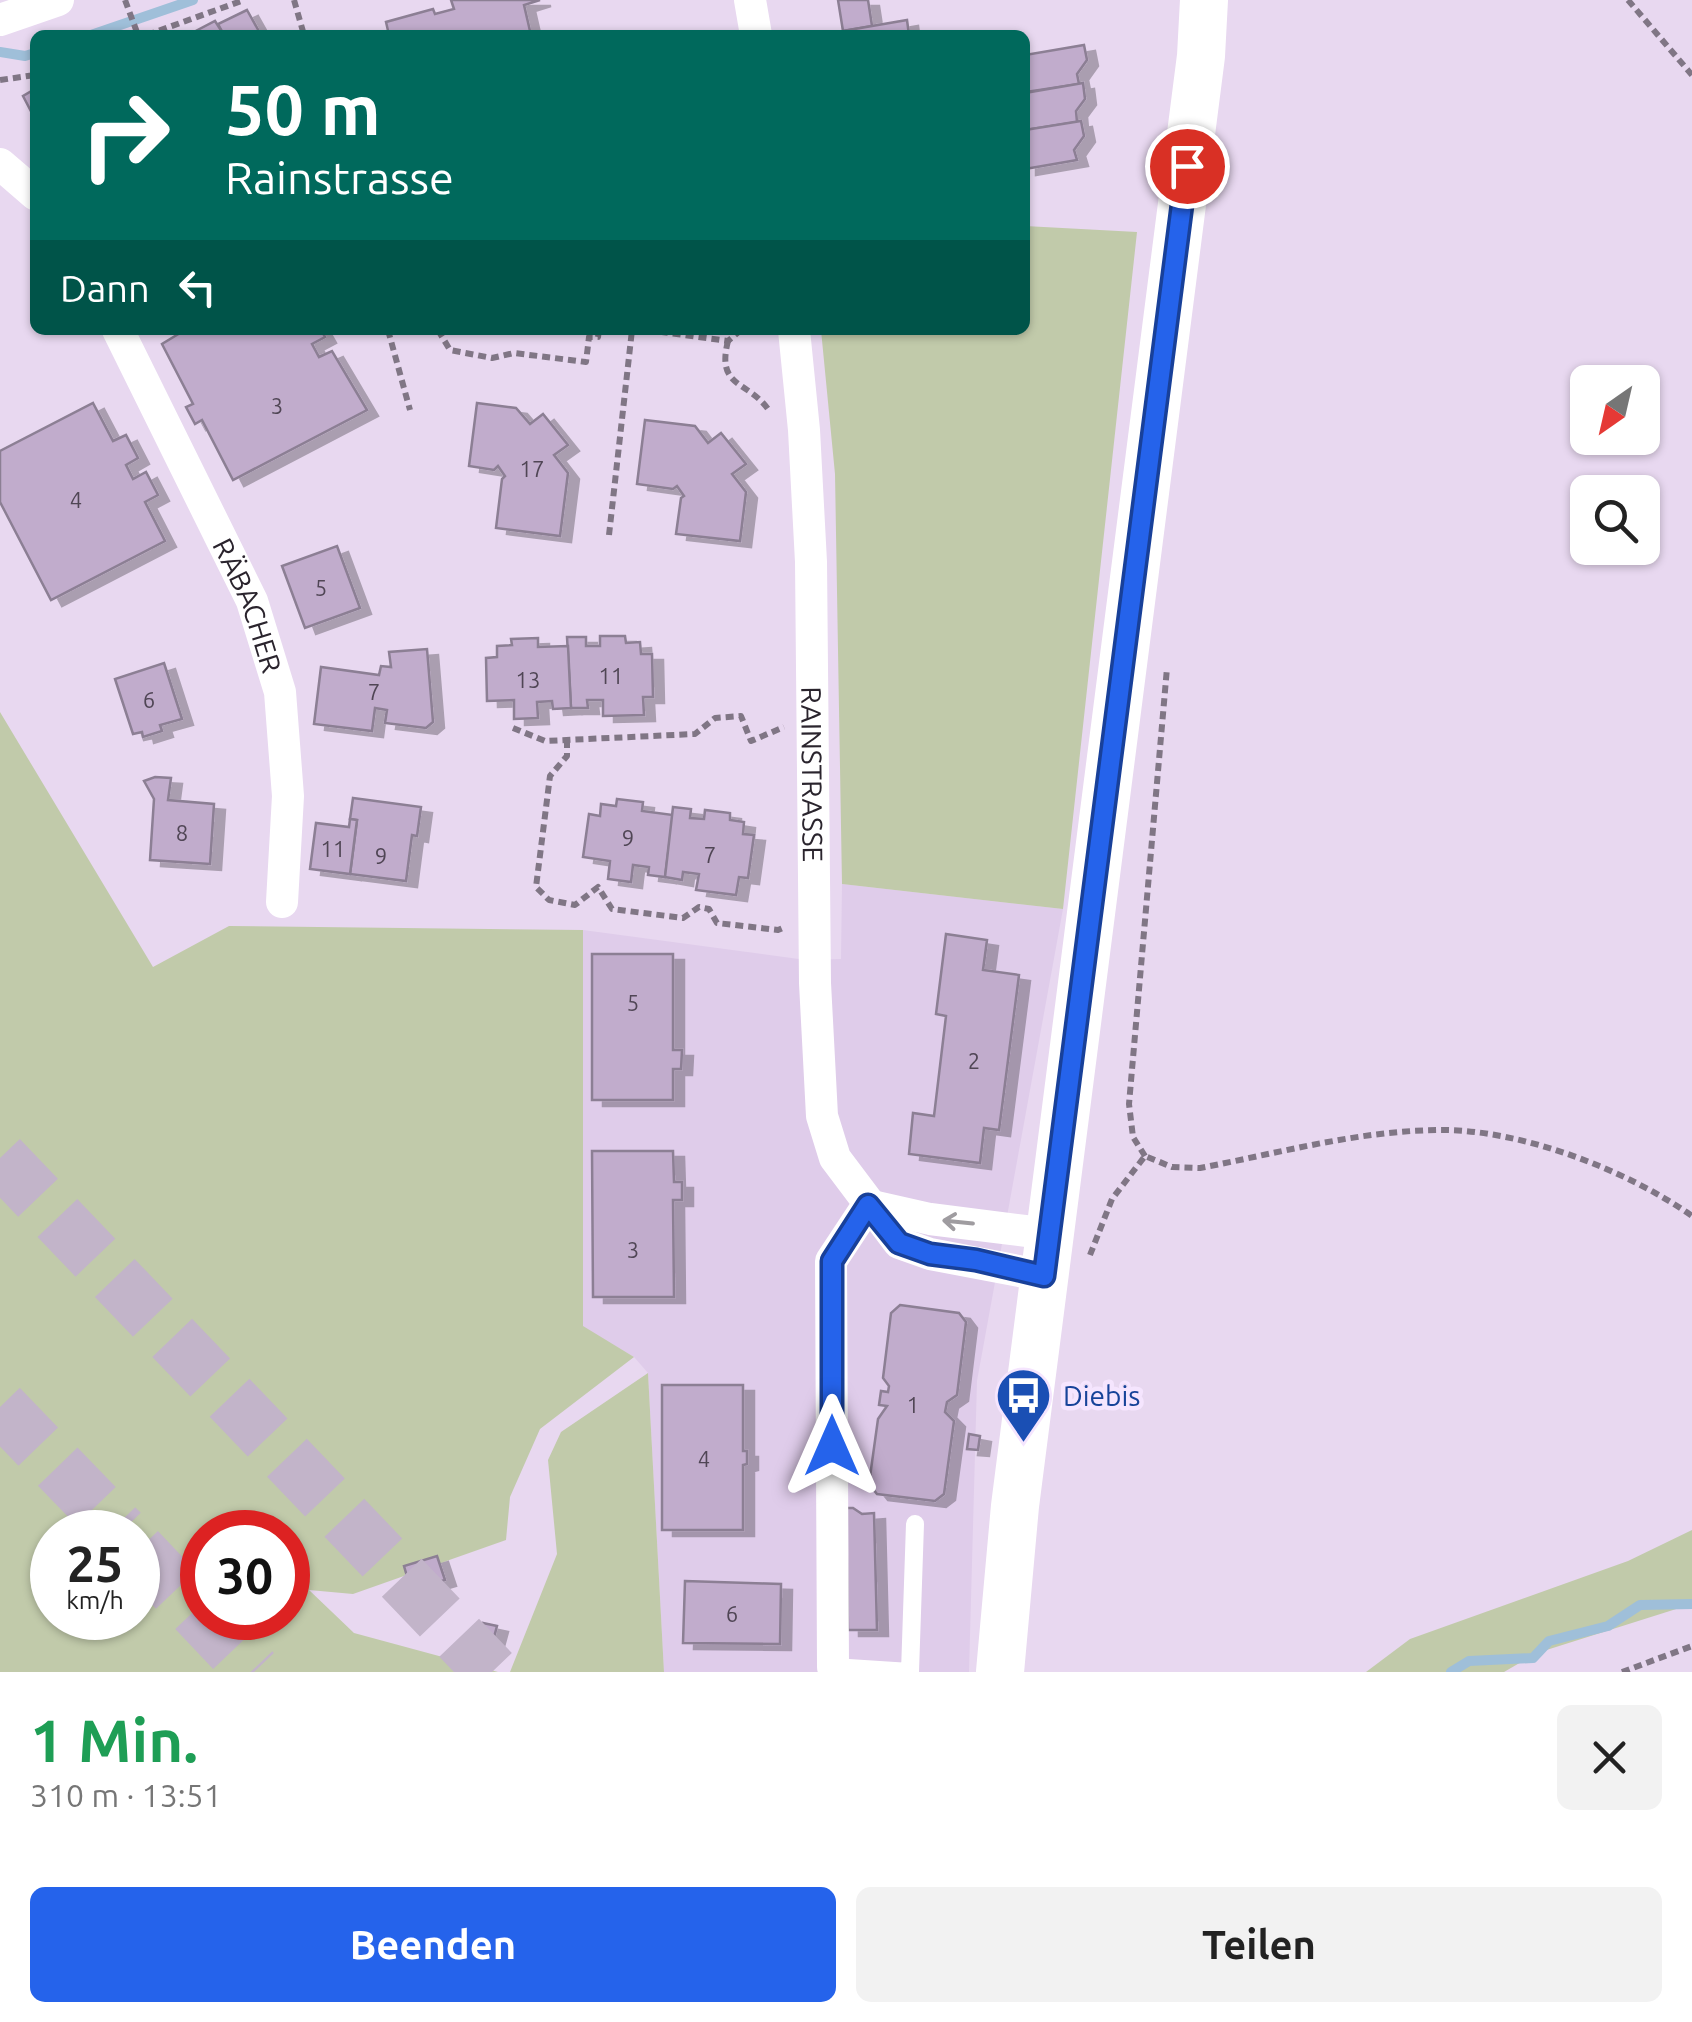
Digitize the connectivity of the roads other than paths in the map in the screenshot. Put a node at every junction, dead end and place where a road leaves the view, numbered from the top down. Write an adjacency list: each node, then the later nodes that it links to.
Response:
1 (58, 0): 4 (street)
2 (750, 0): 5 (street)
3 (1204, 0): 12 (main road)
4 (0, 20)
5 (755, 30)
6 (0, 164): 7 (street)
7 (30, 190)
8 (120, 335): 10 (street, RÄBACHER)
9 (794, 335): 11 (street, RAINSTRASSE)
10 (282, 902)
11 (868, 1205): 12 (street, one-way to 11); 12 (street, RAINSTRASSE); 14 (street)
12 (1061, 1257): 16 (main road)
13 (914, 1524): 15 (lane)
14 (834, 1667): 15 (lane)
15 (910, 1672)
16 (1000, 1672)

